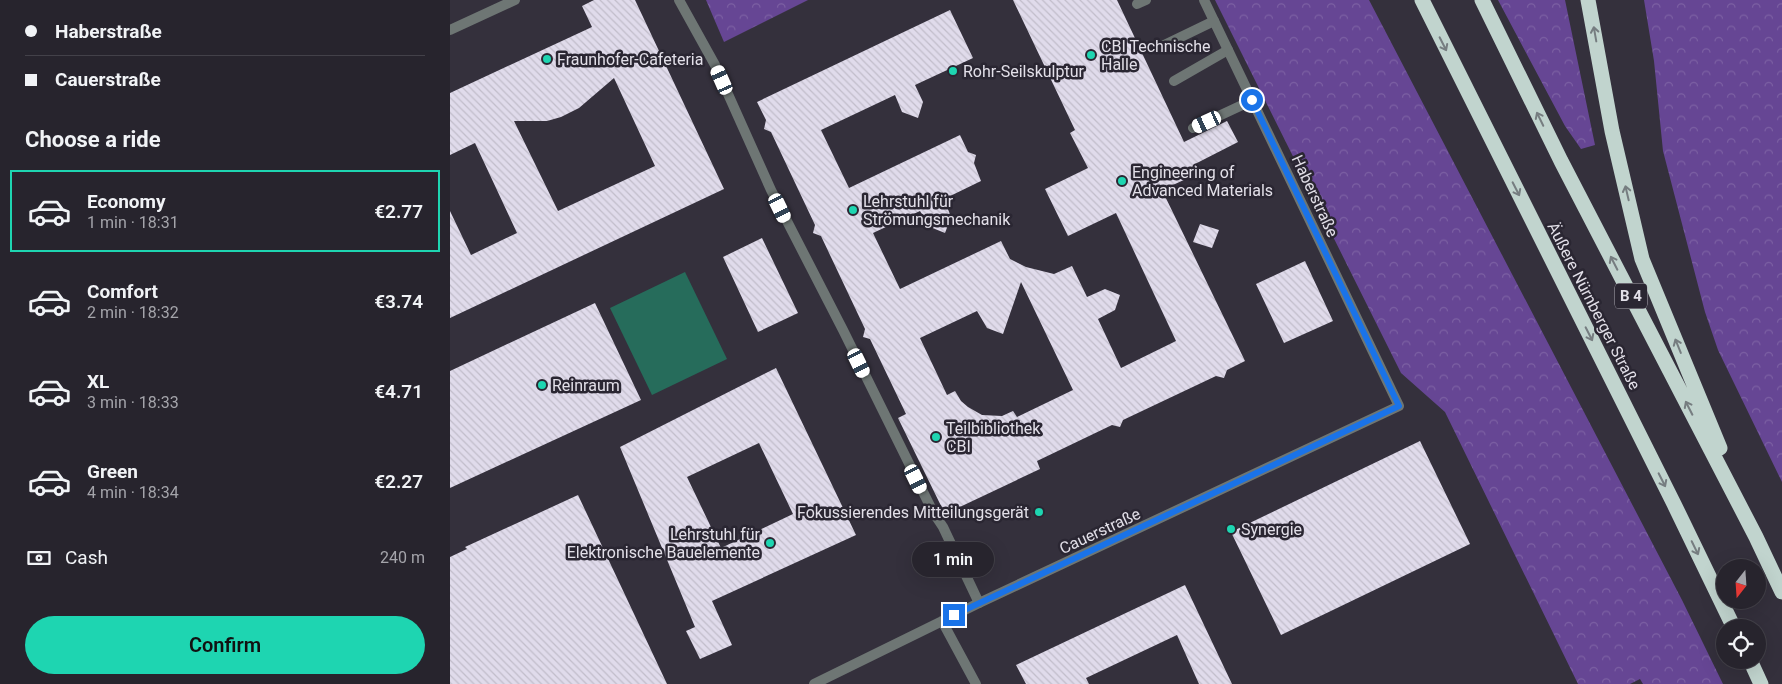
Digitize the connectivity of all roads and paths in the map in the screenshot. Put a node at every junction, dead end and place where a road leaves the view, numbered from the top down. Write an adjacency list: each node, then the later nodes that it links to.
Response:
1 (515, 0): 8 (street)
2 (679, 0): 17 (street)
3 (1204, 0): 7 (street, Haberstraße)
4 (1422, 0): 18 (highway, Äußere Nürnberger Straße, one-way to 18)
5 (1482, 0): 15 (highway, B 4, one-way to 5)
6 (1588, 0): 15 (highway, one-way to 6)
7 (1214, 20): 9 (street); 10 (street, Haberstraße)
8 (450, 30)
9 (1156, 49)
10 (1228, 50): 11 (street); 12 (street, Haberstraße)
11 (1174, 81)
12 (1252, 100): 13 (street); 14 (street, Haberstraße)
13 (1193, 128)
14 (1399, 406): 17 (street, Cauerstraße)
15 (1756, 537): 16 (highway, B 4)
16 (1782, 592)
17 (979, 603): 19 (street, Cauerstraße)
18 (1730, 619)
19 (942, 621): 21 (street, Cauerstraße); 22 (street)
20 (1754, 669): 23 (highway)
21 (814, 684)
22 (976, 684)
23 (1761, 684)

